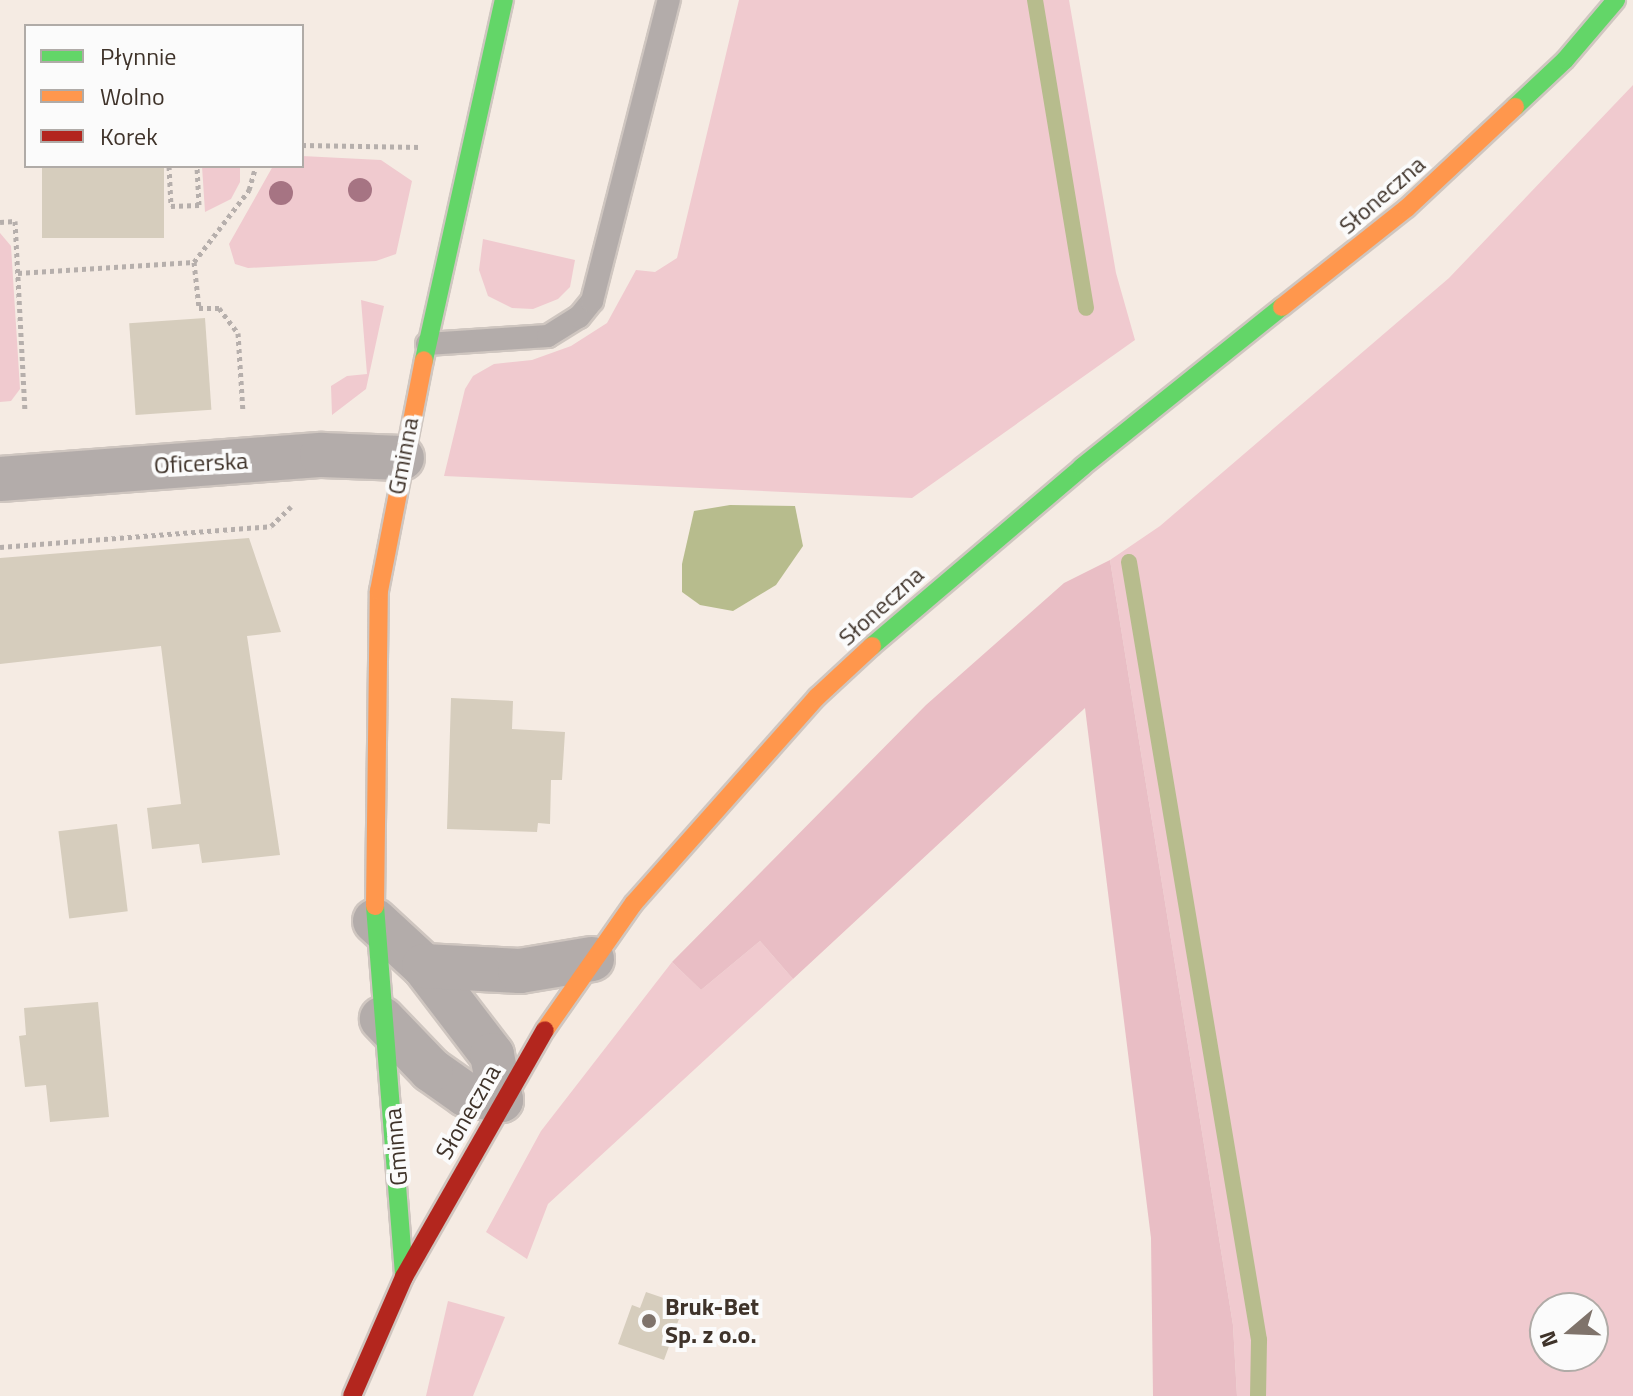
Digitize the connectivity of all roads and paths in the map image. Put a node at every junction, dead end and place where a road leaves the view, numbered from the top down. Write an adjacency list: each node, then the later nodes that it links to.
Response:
1 (504, 0): 12 (main road, Gminna)
2 (669, 0): 12 (lane)
3 (1616, 0): 20 (main road, Słoneczna)
4 (304, 145): 5 (path)
5 (433, 147)
6 (169, 168): 7 (path)
7 (197, 168)
8 (255, 168): 10 (path)
9 (0, 222): 11 (path)
10 (194, 262): 11 (path); 14 (path)
11 (18, 273): 13 (path)
12 (427, 344): 15 (main road, Gminna)
13 (25, 411)
14 (244, 429)
15 (402, 458): 16 (street, Oficerska); 19 (main road, Gminna)
16 (0, 479)
17 (298, 500): 18 (path)
18 (0, 547)
19 (376, 936): 21 (street); 22 (main road, Gminna)
20 (592, 959): 21 (street); 23 (main road, Słoneczna)
21 (424, 966): 23 (street)
22 (382, 1019): 23 (street); 24 (main road, Gminna)
23 (501, 1100): 24 (main road, Słoneczna)
24 (404, 1277): 25 (main road, Słoneczna)
25 (352, 1396)

